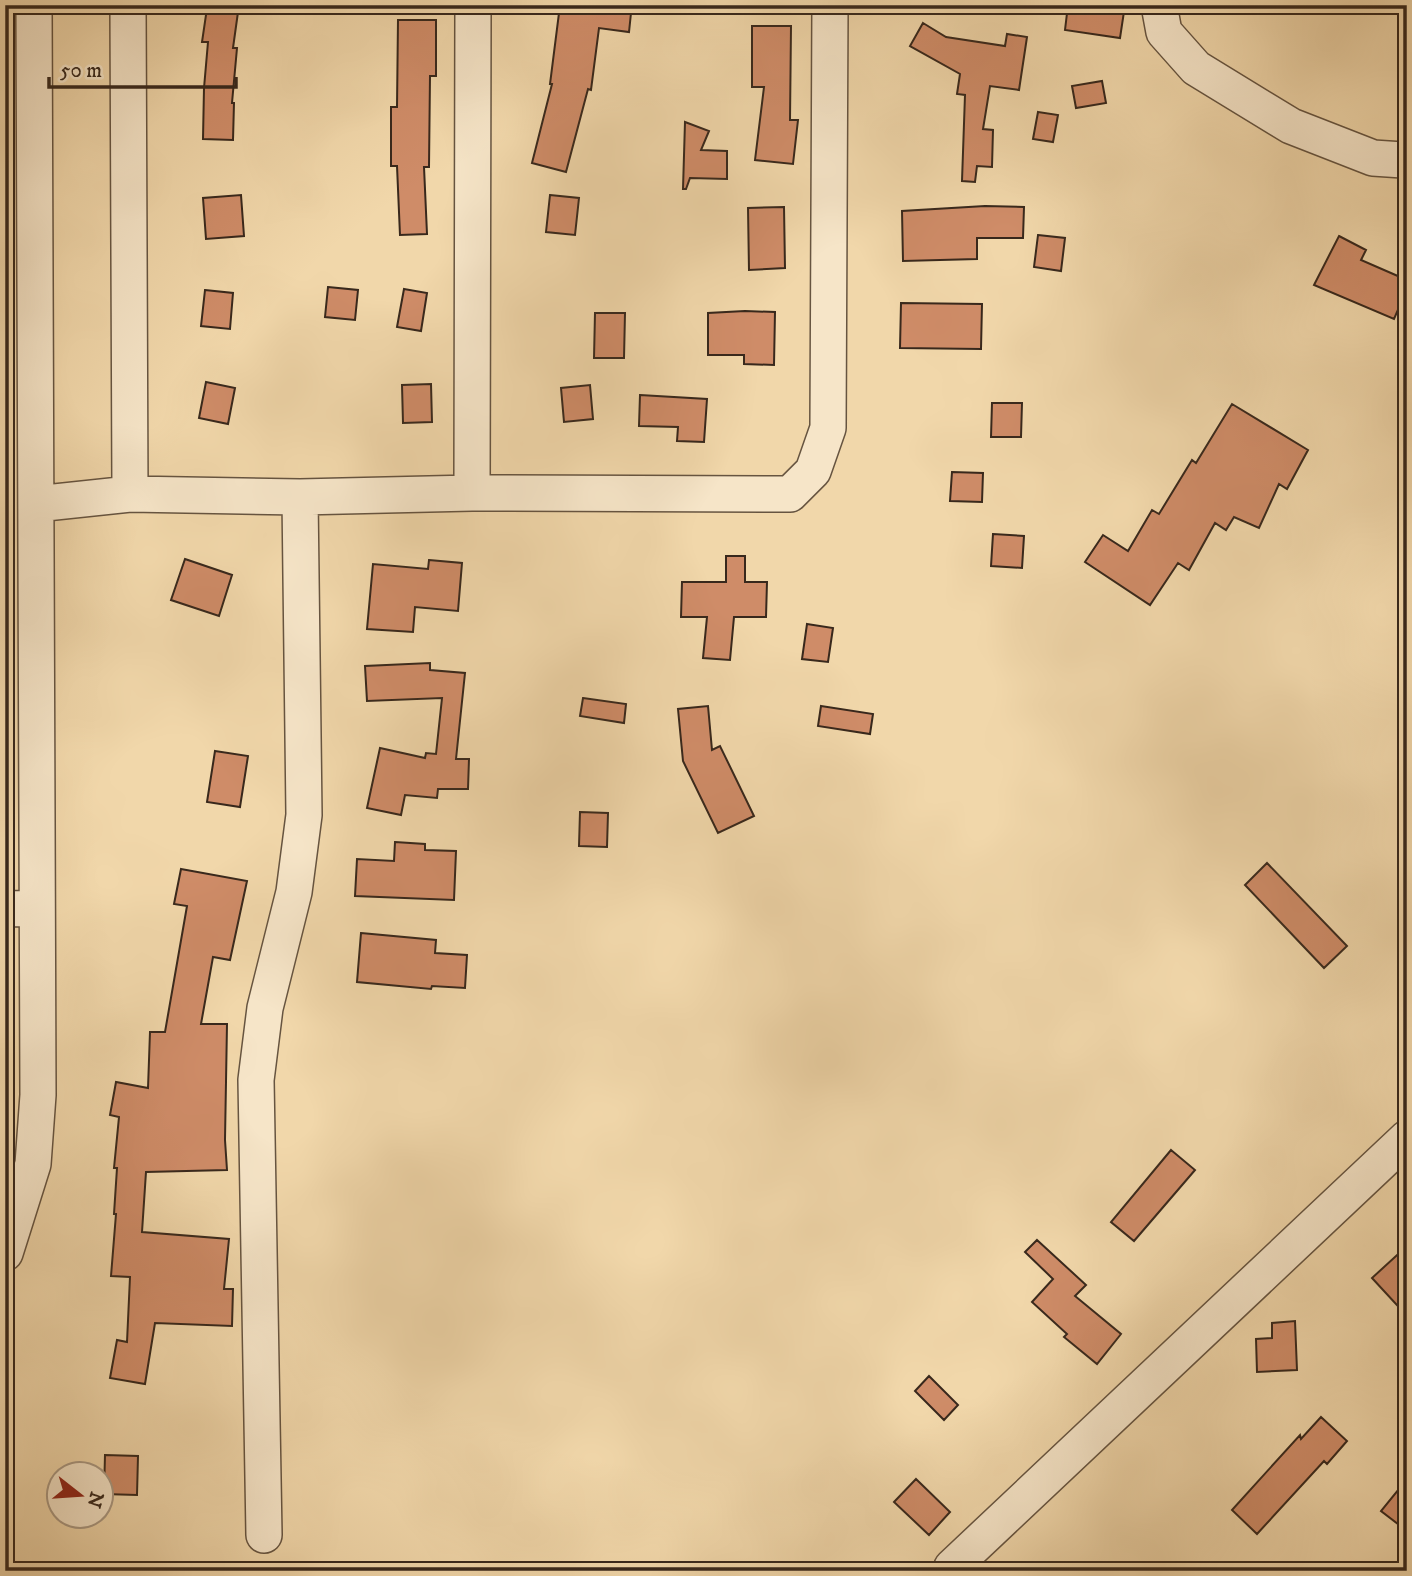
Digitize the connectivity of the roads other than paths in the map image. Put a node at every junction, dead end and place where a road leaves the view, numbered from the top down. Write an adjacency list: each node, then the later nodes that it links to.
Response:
1 (34, 5): 6 (street)
2 (128, 5): 9 (street)
3 (473, 5): 8 (street)
4 (830, 5): 8 (street)
5 (1159, 5): 7 (street)
6 (20, 117): 11 (street)
7 (1407, 158)
8 (471, 493): 10 (street)
9 (130, 494): 10 (street); 11 (street)
10 (300, 497): 15 (street)
11 (36, 504): 12 (street)
12 (21, 908): 14 (street)
13 (1407, 1138): 16 (street)
14 (5, 1253)
15 (264, 1535)
16 (951, 1571)

